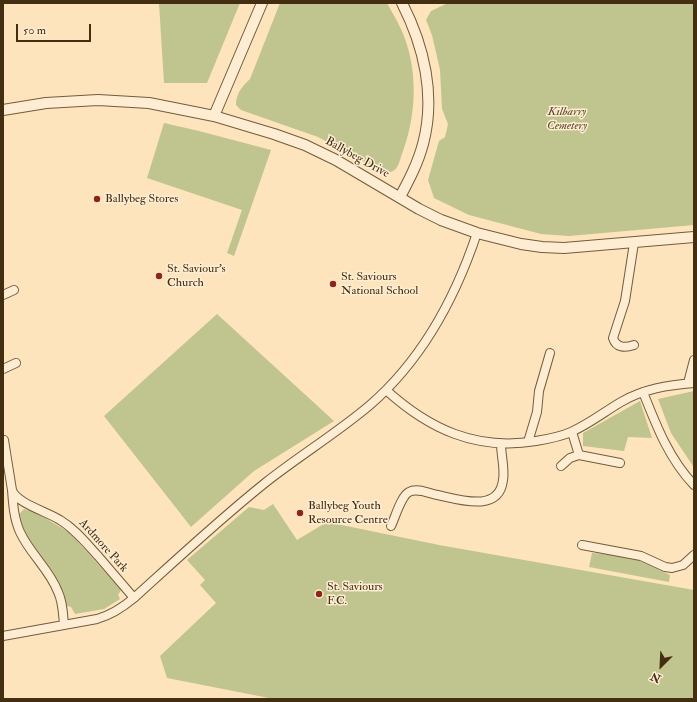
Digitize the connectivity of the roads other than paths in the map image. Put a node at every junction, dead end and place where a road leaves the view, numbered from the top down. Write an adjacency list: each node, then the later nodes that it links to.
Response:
1 (262, 3): 4 (street)
2 (402, 3): 5 (street)
3 (3, 110): 4 (street, Ballybeg Drive)
4 (214, 116): 5 (street, Ballybeg Drive)
5 (400, 197): 6 (street, Ballybeg Drive)
6 (477, 233): 8 (street, Ballybeg Drive); 17 (street)
7 (694, 237): 8 (street, Ballybeg Drive)
8 (634, 242): 11 (street)
9 (14, 290): 10 (street)
10 (3, 295)
11 (634, 346)
12 (550, 353): 21 (street)
13 (694, 360): 16 (street)
14 (16, 363): 15 (street)
15 (3, 369)
16 (691, 383): 18 (street)
17 (386, 390): 22 (street); 31 (street)
18 (643, 392): 19 (street); 26 (street)
19 (572, 432): 21 (street); 23 (street)
20 (4, 440): 27 (street)
21 (528, 442): 22 (street)
22 (501, 444): 28 (street)
23 (579, 455): 24 (street); 25 (street)
24 (620, 463)
25 (561, 466)
26 (693, 481)
27 (12, 490): 31 (street, Ardmore Park); 32 (street)
28 (391, 526)
29 (582, 545): 30 (street)
30 (694, 555)
31 (134, 598): 32 (street)
32 (64, 625): 33 (street)
33 (3, 636)

